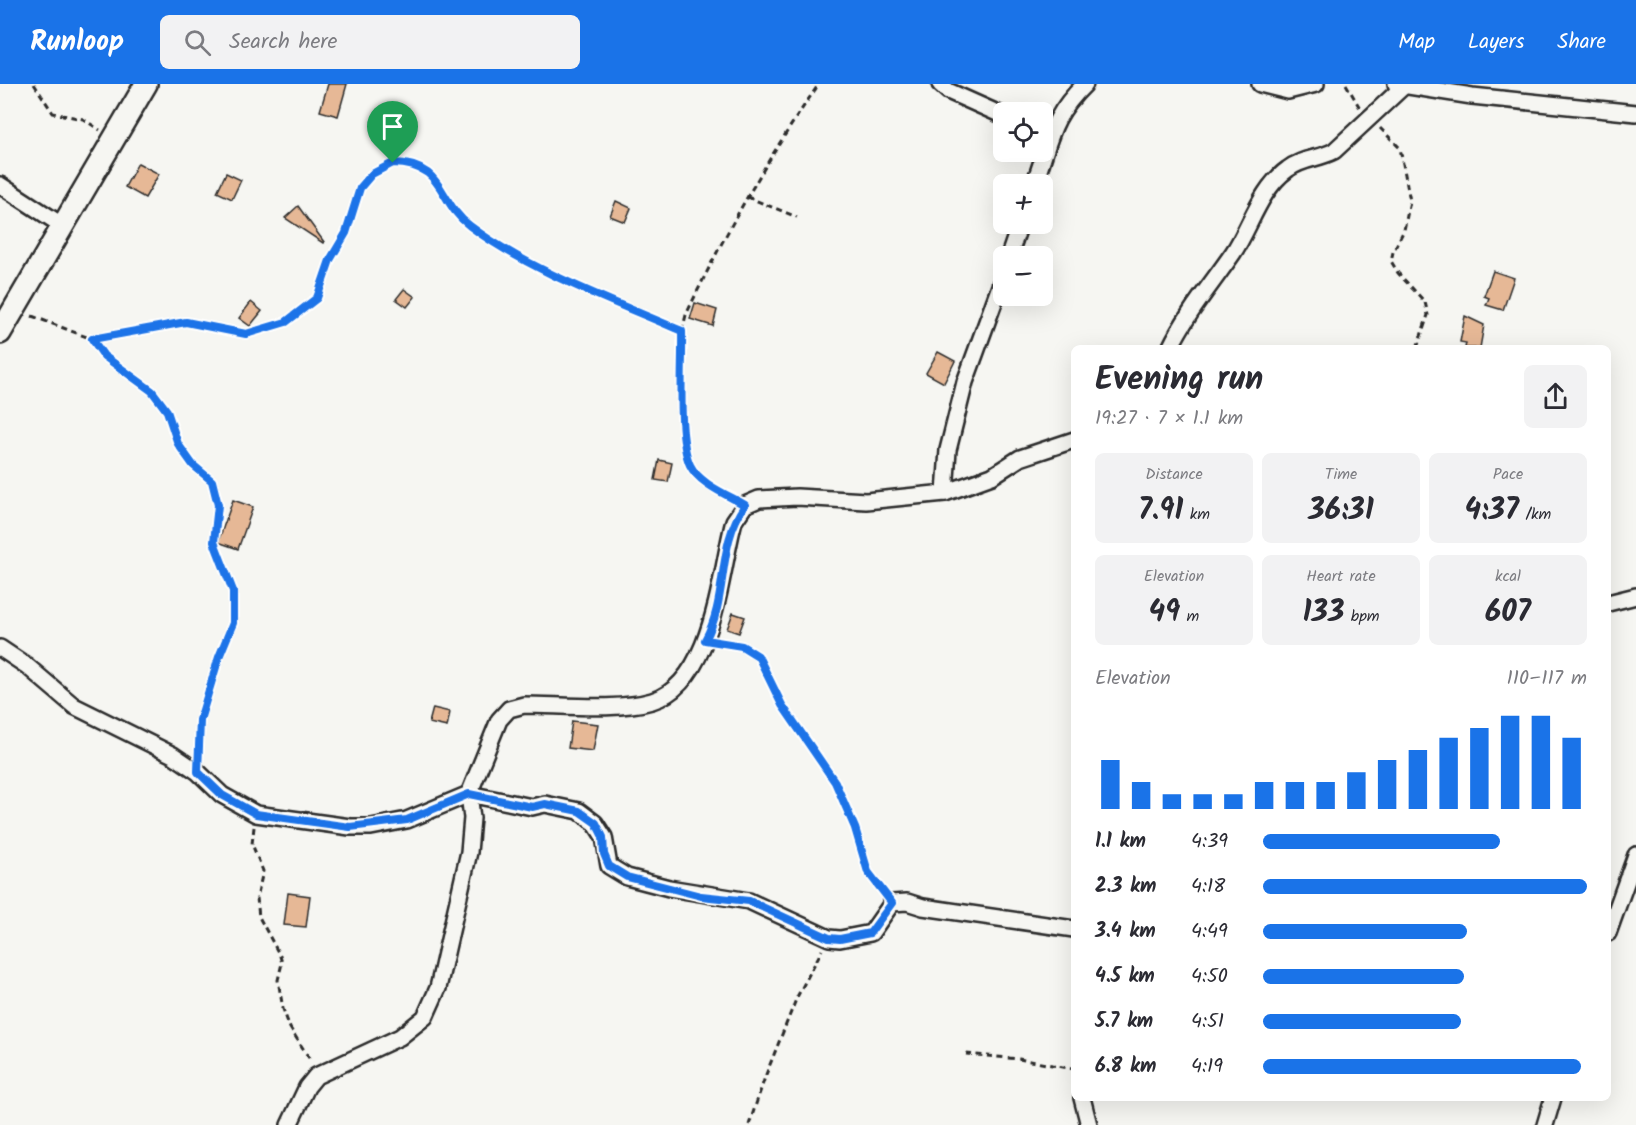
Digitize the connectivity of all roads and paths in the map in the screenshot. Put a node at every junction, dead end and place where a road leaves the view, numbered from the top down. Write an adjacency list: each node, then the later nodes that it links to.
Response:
1 (34, 84): 14 (path)
2 (146, 84): 14 (main road)
3 (819, 84): 16 (path)
4 (940, 84): 10 (street)
5 (1085, 84): 12 (street)
6 (1260, 84): 7 (street)
7 (1316, 84)
8 (1346, 84): 13 (path)
9 (1400, 84): 11 (street); 13 (street)
10 (993, 111)
11 (1636, 113)
12 (1053, 116)
13 (1369, 119): 24 (street); 25 (path)
14 (114, 139): 18 (main road)
15 (0, 185): 18 (street)
16 (747, 197): 17 (path); 21 (path)
17 (797, 217)
18 (63, 226): 20 (main road)
19 (993, 304): 27 (street)
20 (12, 312): 22 (main road); 23 (path)
21 (682, 331): 23 (path); 28 (path)
22 (0, 333)
23 (92, 339): 33 (path)
24 (1172, 345)
25 (1418, 345)
26 (1071, 441): 27 (street)
27 (945, 493): 28 (street)
28 (745, 505): 31 (street)
29 (1636, 596): 30 (street)
30 (1611, 602)
31 (705, 640): 34 (street); 37 (path)
32 (0, 648): 33 (street)
33 (198, 772): 35 (street)
34 (469, 794): 35 (street); 40 (street); 43 (street)
35 (256, 814): 43 (path)
36 (1636, 855): 38 (street)
37 (892, 903): 39 (street); 40 (street)
38 (1611, 925)
39 (1071, 928)
40 (829, 938): 47 (path)
41 (966, 1054): 42 (path)
42 (1071, 1068)
43 (316, 1077): 46 (street)
44 (1083, 1101): 48 (street)
45 (1551, 1101): 49 (street)
46 (289, 1125)
47 (749, 1125)
48 (1089, 1125)
49 (1545, 1125)

